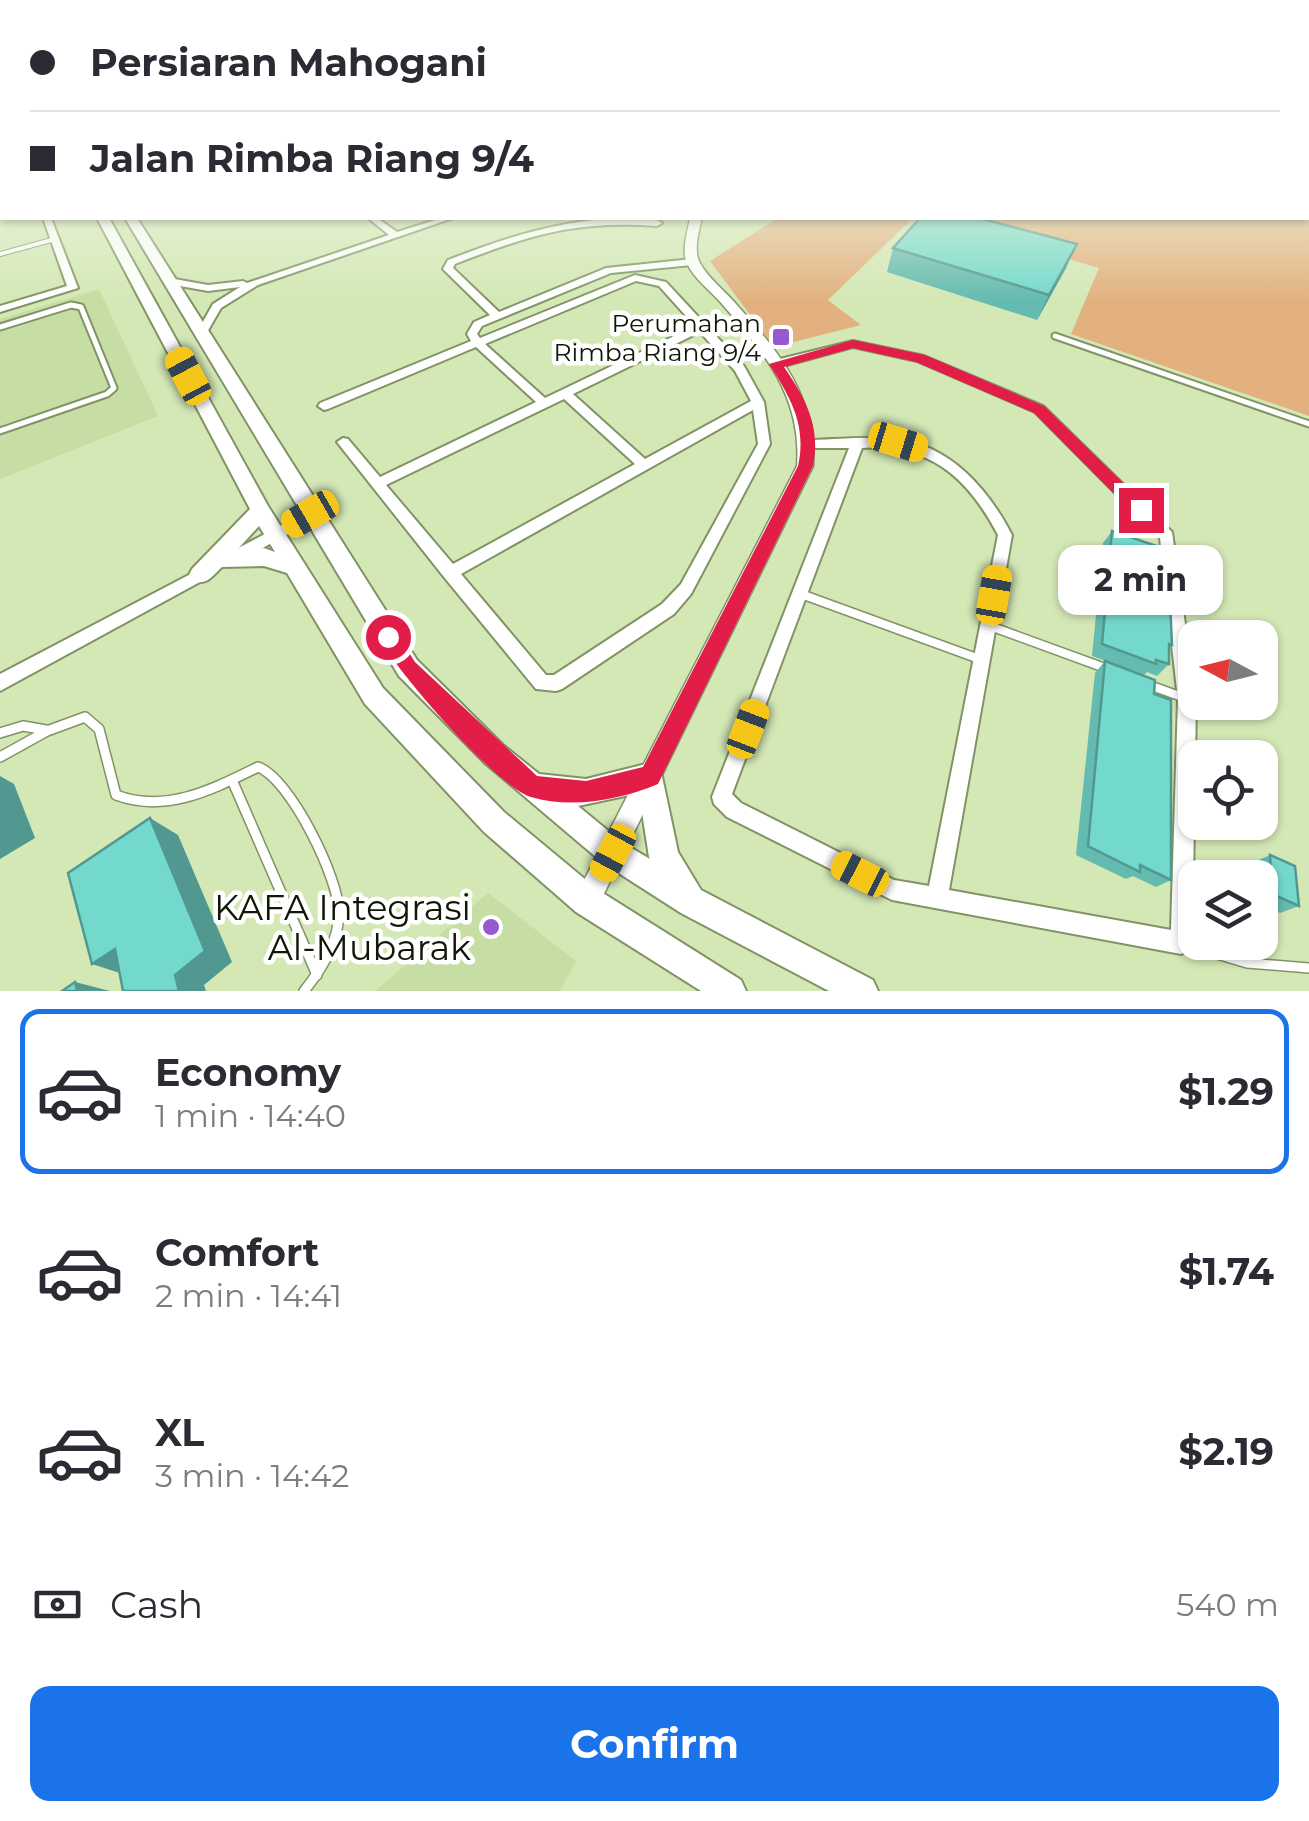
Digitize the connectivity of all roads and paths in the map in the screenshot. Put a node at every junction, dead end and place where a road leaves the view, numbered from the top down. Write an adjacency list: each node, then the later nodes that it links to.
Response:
1 (49, 220): 11 (street)
2 (104, 220): 35 (main road)
3 (132, 220): 14 (main road)
4 (375, 220): 10 (street)
5 (442, 220): 10 (street)
6 (594, 220): 17 (street)
7 (628, 220): 9 (street)
8 (696, 220): 13 (street)
9 (657, 223)
10 (394, 234): 15 (street)
11 (55, 239): 12 (lane); 16 (street)
12 (0, 254)
13 (692, 262): 17 (street); 23 (street)
14 (169, 282): 15 (street); 20 (main road)
15 (254, 283): 20 (street)
16 (0, 309)
17 (497, 316): 22 (street)
18 (0, 326): 29 (lane)
19 (702, 327): 22 (street); 24 (street); 25 (street)
20 (201, 334): 36 (main road)
21 (1055, 336): 28 (lane)
22 (478, 342): 26 (street); 27 (street)
23 (776, 364): 31 (street); 44 (street)
24 (565, 393): 26 (street); 33 (street)
25 (758, 402): 33 (street); 40 (street)
26 (544, 403): 34 (street)
27 (324, 406)
28 (1309, 424)
29 (0, 432)
30 (343, 442): 34 (street)
31 (810, 444): 32 (street); 54 (street)
32 (857, 445): 42 (street); 43 (street)
33 (644, 465): 40 (street)
34 (377, 484): 40 (street)
35 (261, 511): 37 (main road); 41 (main road)
36 (310, 514): 37 (street); 56 (main road)
37 (276, 534): 38 (street); 39 (main road)
38 (228, 560): 39 (main road); 41 (street)
39 (296, 567): 60 (main road)
40 (449, 573)
41 (200, 575): 48 (street)
42 (800, 594): 45 (lane); 59 (street)
43 (989, 625): 45 (street); 46 (lane)
44 (1178, 626)
45 (982, 660): 59 (street)
46 (1115, 672)
47 (1133, 679): 49 (lane)
48 (0, 683)
49 (1178, 696)
50 (1186, 720): 58 (street)
51 (47, 731): 52 (lane); 53 (lane); 55 (lane)
52 (0, 733)
53 (0, 757)
54 (650, 776): 56 (main road); 57 (street); 61 (main road)
55 (232, 780): 65 (lane); 65 (lane)
56 (532, 786): 57 (main road)
57 (613, 853): 60 (street); 61 (main road)
58 (1183, 860)
59 (937, 899): 62 (street)
60 (588, 901): 67 (main road)
61 (692, 902): 68 (main road)
62 (1178, 942)
63 (1236, 960): 64 (lane)
64 (1309, 968)
65 (317, 976): 66 (lane)
66 (304, 991)
67 (730, 991)
68 (862, 991)

